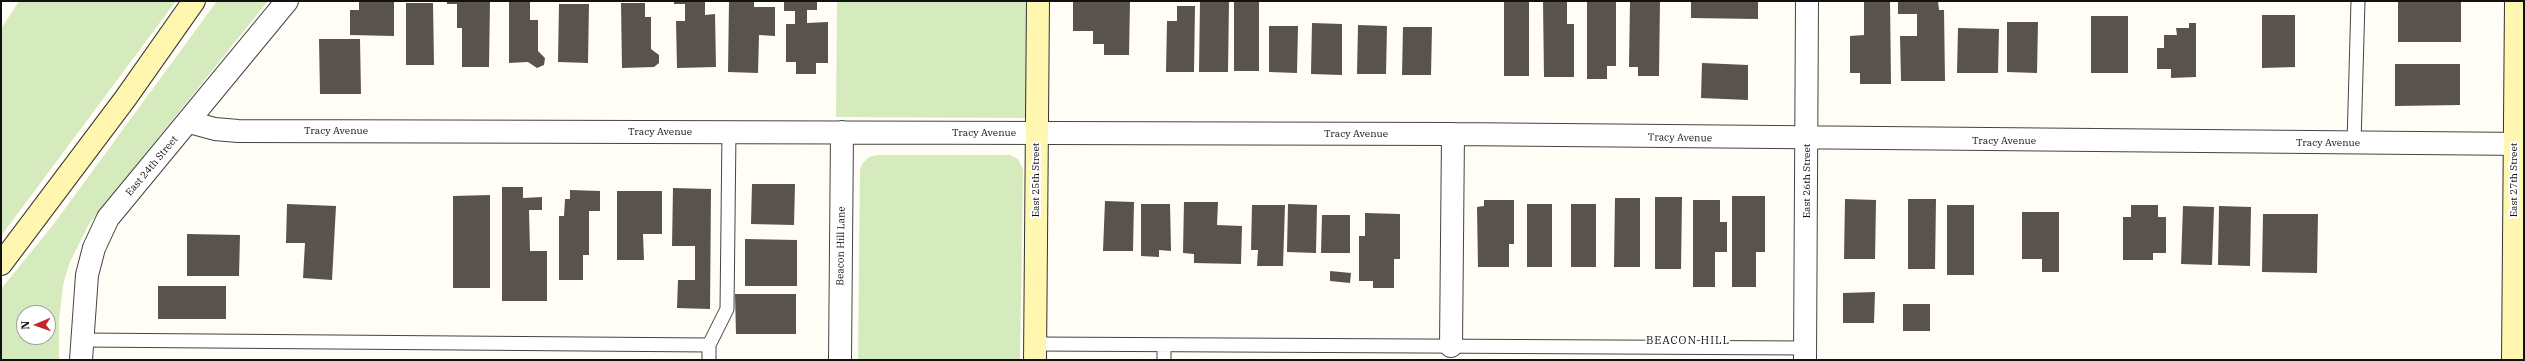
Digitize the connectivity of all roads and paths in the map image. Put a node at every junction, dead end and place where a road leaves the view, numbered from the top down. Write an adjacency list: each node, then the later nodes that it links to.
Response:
1 (194, 1): 15 (main road)
2 (287, 1): 7 (street, East 24th Street)
3 (1038, 1): 10 (main road, East 25th Street)
4 (1807, 1): 12 (street, East 26th Street)
5 (2358, 1): 13 (lane)
6 (2516, 1): 14 (main road, East 27th Street)
7 (189, 122): 8 (street, Tracy Avenue); 19 (street, East 24th Street)
8 (729, 132): 9 (street, Tracy Avenue); 16 (lane)
9 (842, 132): 10 (street, Tracy Avenue); 23 (street, Beacon Hill Lane)
10 (1036, 134): 11 (street, Tracy Avenue); 20 (main road, East 25th Street)
11 (1453, 134): 12 (street, Tracy Avenue); 18 (street)
12 (1807, 139): 13 (street, Tracy Avenue); 21 (street, East 26th Street)
13 (2354, 143): 14 (street, Tracy Avenue)
14 (2519, 144): 25 (main road, East 27th Street)
15 (1, 264)
16 (709, 345): 19 (lane); 22 (lane)
17 (1164, 345): 18 (lane); 20 (lane); 24 (lane)
18 (1450, 346): 21 (lane)
19 (82, 350)
20 (1035, 352)
21 (1805, 354)
22 (709, 360)
23 (840, 360)
24 (1164, 360)
25 (2513, 360)

